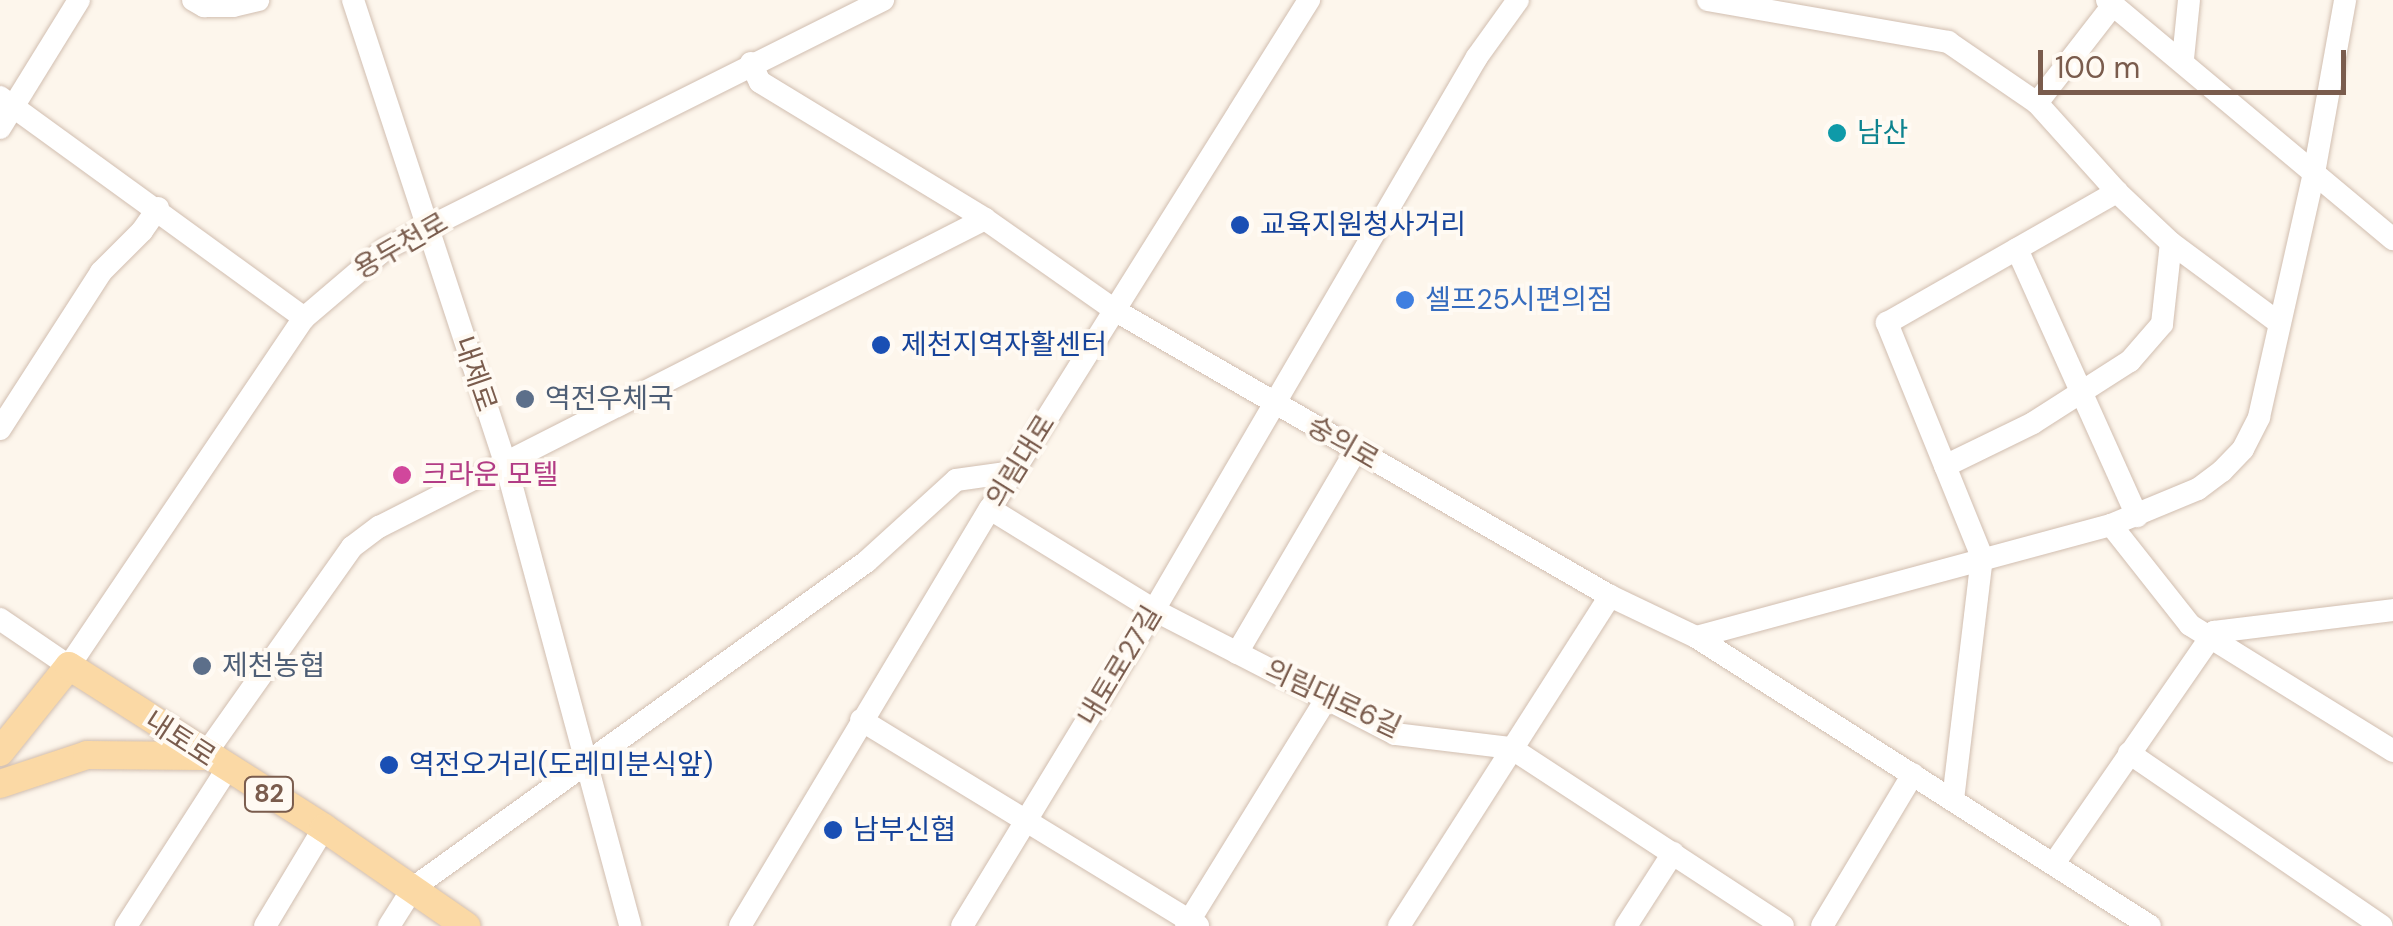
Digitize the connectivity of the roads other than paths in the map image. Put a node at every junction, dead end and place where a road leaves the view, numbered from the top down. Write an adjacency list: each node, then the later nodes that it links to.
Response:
1 (78, 0): 15 (street)
2 (193, 0): 3 (street)
3 (258, 0)
4 (352, 0): 22 (street, 내제로)
5 (883, 0): 12 (street, 용두천로)
6 (1309, 0): 26 (street, 의림대로)
7 (1518, 0): 30 (street, 내토로27길)
8 (1708, 0): 16 (street)
9 (2189, 0): 13 (street)
10 (2345, 0): 18 (street)
11 (2110, 2): 13 (street); 16 (street)
12 (846, 9): 14 (street, 용두천로)
13 (2183, 59): 18 (street)
14 (751, 63): 21 (street, 숭의로); 22 (street, 용두천로)
15 (6, 101): 17 (street); 20 (street)
16 (2038, 102): 19 (street)
17 (0, 128)
18 (2314, 173): 23 (street); 28 (street)
19 (2117, 192): 24 (street); 25 (street)
20 (158, 208): 27 (street); 31 (street)
21 (985, 219): 26 (street, 숭의로); 33 (street)
22 (426, 229): 27 (street, 용두천로); 33 (street, 내제로)
23 (2393, 239)
24 (2171, 243): 28 (street); 29 (street)
25 (2017, 249): 29 (street); 34 (street)
26 (1116, 311): 30 (street, 숭의로); 35 (street, 의림대로)
27 (304, 318): 47 (street, 용두천로)
28 (2278, 323): 37 (street)
29 (2080, 390): 34 (street); 37 (street)
30 (1275, 404): 32 (street, 숭의로); 41 (street, 내토로27길)
31 (0, 429)
32 (1356, 450): 40 (street, 숭의로); 46 (street)
33 (506, 465): 54 (street); 55 (street, 내제로)
34 (1945, 466): 39 (street)
35 (1013, 472): 36 (street, 의림대로); 55 (street)
36 (990, 509): 41 (street, 의림대로6길); 49 (street, 의림대로)
37 (2137, 516): 38 (street)
38 (2111, 525): 39 (street); 45 (street)
39 (1982, 557): 44 (street); 58 (street)
40 (1610, 596): 44 (street, 숭의로); 50 (street)
41 (1154, 610): 46 (street, 의림대로6길); 59 (street, 내토로27길)
42 (2393, 610): 45 (street)
43 (0, 619): 47 (street, 내토로)
44 (1696, 637): 56 (street, 숭의로)
45 (2209, 638): 51 (street); 53 (street)
46 (1237, 653): 48 (street, 의림대로6길)
47 (69, 666): 52 (main road); 54 (main road, 내토로 / 82)
48 (1325, 701): 50 (street, 의림대로6길); 64 (street)
49 (861, 720): 59 (street); 70 (street, 의림대로)
50 (1511, 748): 61 (street, 의림대로6길); 72 (street)
51 (2393, 751)
52 (0, 752)
53 (2129, 753): 62 (street); 77 (street)
54 (215, 762): 57 (main road); 60 (main road, 내토로 / 82); 65 (street)
55 (587, 765): 63 (street); 69 (street, 내제로)
56 (1913, 774): 58 (street, 숭의로); 75 (street)
57 (0, 784)
58 (1952, 800): 62 (street, 숭의로)
59 (1026, 821): 64 (street); 71 (street, 내토로27길)
60 (324, 828): 63 (main road, 내토로 / 82); 66 (street)
61 (1673, 853): 73 (street); 74 (street, 의림대로6길)
62 (2055, 862): 76 (street, 숭의로)
63 (412, 888): 67 (street); 68 (main road, 내토로 / 82)
64 (1191, 924)
65 (126, 926)
66 (265, 926)
67 (389, 926)
68 (466, 926)
69 (630, 926)
70 (740, 926)
71 (962, 926)
72 (1399, 926)
73 (1626, 926)
74 (1784, 926)
75 (1822, 926)
76 (2150, 926)
77 (2382, 926)

